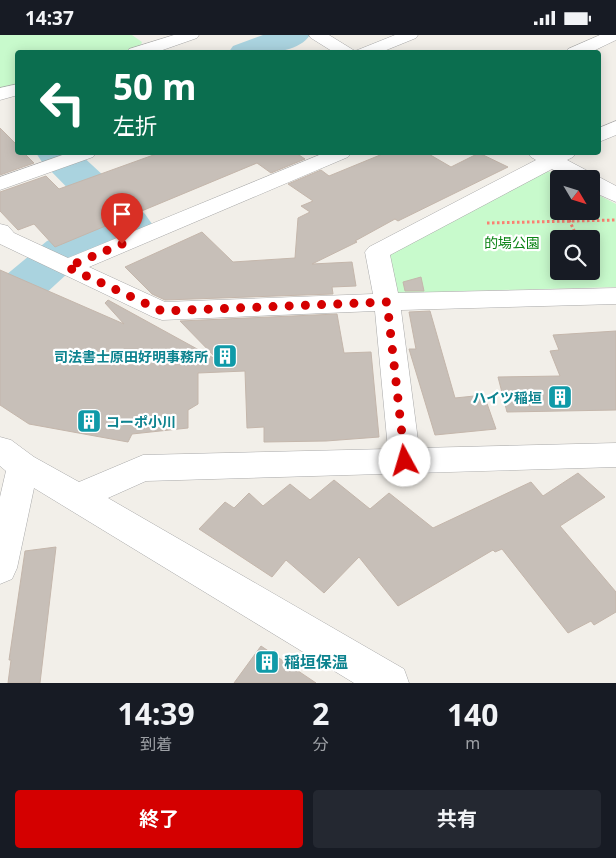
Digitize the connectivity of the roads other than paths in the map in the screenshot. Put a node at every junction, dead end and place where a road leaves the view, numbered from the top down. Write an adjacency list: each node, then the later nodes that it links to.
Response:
1 (141, 35): 6 (street)
2 (191, 35): 6 (street)
3 (317, 35): 8 (street)
4 (410, 35): 9 (street)
5 (614, 35): 10 (street)
6 (156, 46): 7 (street)
7 (144, 50)
8 (343, 50)
9 (370, 50)
10 (581, 50)
11 (15, 90): 12 (street)
12 (0, 94)
13 (616, 127): 14 (street)
14 (601, 135)
15 (80, 155): 19 (street)
16 (336, 155): 23 (street)
17 (552, 155): 18 (street); 25 (street)
18 (573, 170)
19 (0, 184)
20 (600, 187): 21 (street)
21 (616, 195)
22 (0, 231): 23 (street)
23 (67, 267): 25 (street)
24 (616, 297): 25 (street)
25 (387, 302): 28 (street)
26 (616, 455): 28 (street)
27 (12, 458): 29 (street); 30 (street)
28 (405, 461): 29 (street)
29 (78, 497): 31 (street)
30 (0, 568)
31 (372, 679)

